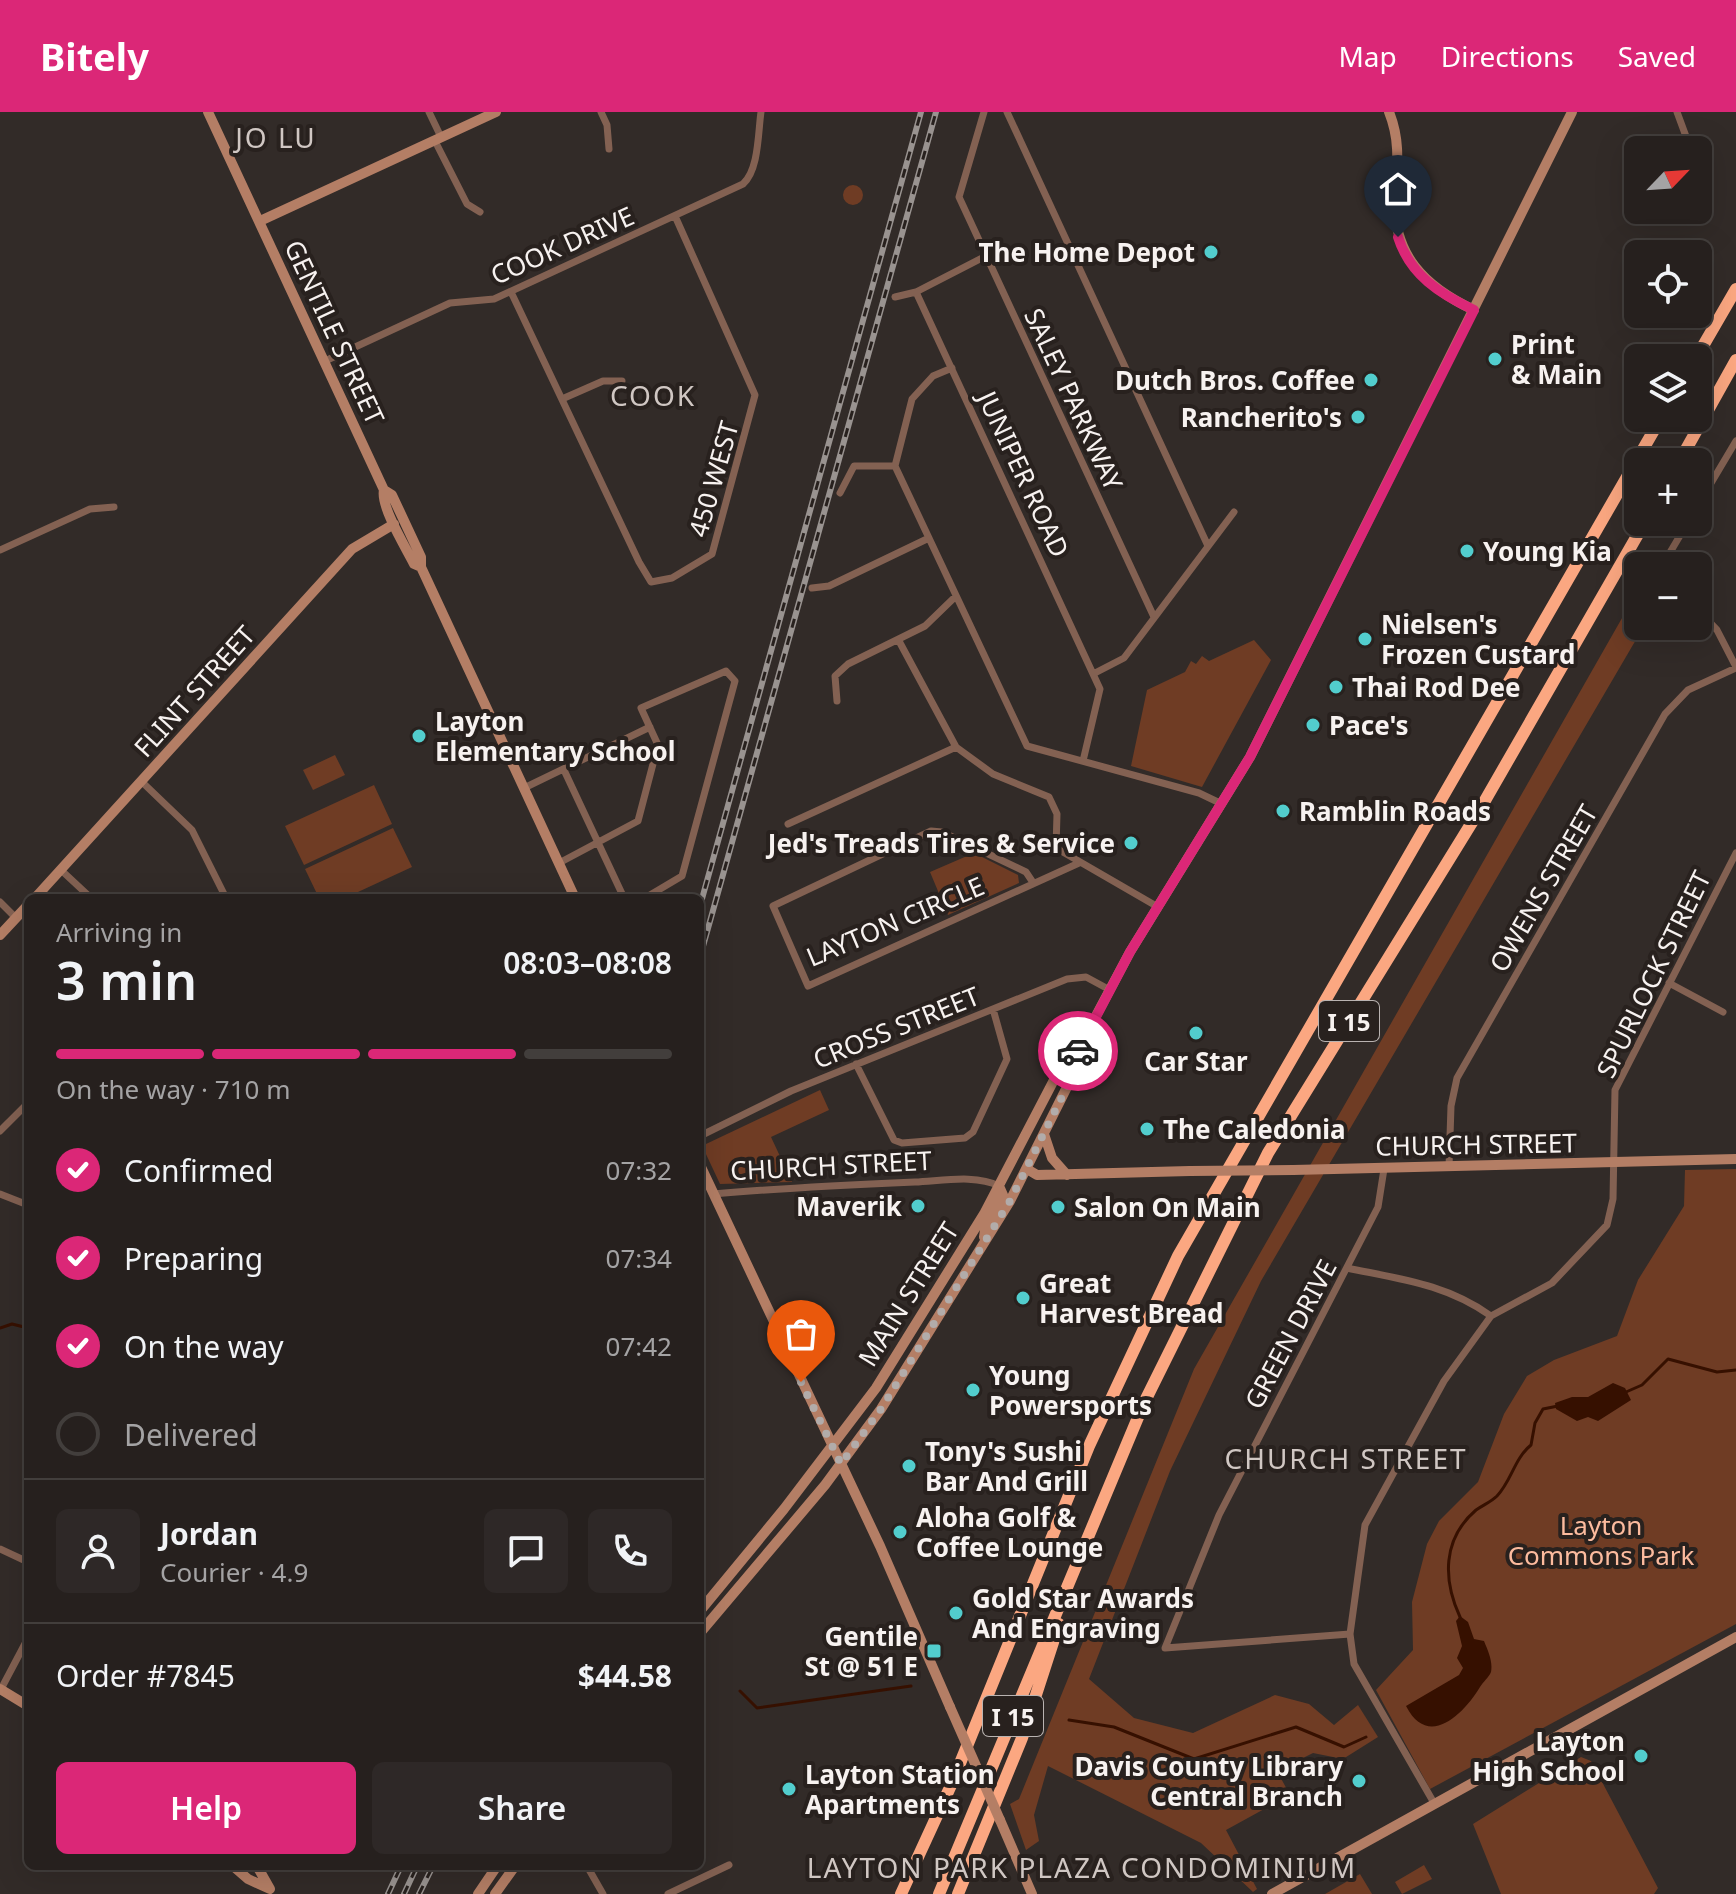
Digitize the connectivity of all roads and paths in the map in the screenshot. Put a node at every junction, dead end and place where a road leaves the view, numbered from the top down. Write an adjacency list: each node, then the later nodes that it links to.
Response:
1 (208, 112): 16 (main road, GENTILE STREET)
2 (429, 112): 12 (street)
3 (496, 112): 12 (main road)
4 (601, 112): 13 (street)
5 (761, 112): 15 (street, COOK DRIVE)
6 (984, 112): 17 (street, SALEY PARKWAY)
7 (1007, 112): 41 (street)
8 (1389, 112): 22 (main road)
9 (1572, 112): 22 (main road, MAIN STREET)
10 (1677, 112): 11 (street)
11 (1686, 136)
12 (438, 139): 14 (street); 16 (main road)
13 (609, 149)
14 (480, 212)
15 (675, 216): 19 (street, COOK DRIVE); 28 (street, 450 WEST)
16 (260, 221): 25 (main road, GENTILE STREET)
17 (986, 256): 20 (street); 46 (street, SALEY PARKWAY)
18 (1736, 289): 23 (highway)
19 (511, 292): 25 (street, COOK DRIVE); 28 (street)
20 (916, 292): 21 (street); 26 (street, JUNIPER ROAD)
21 (895, 297)
22 (1474, 310): 58 (main road, MAIN STREET)
23 (1704, 344)
24 (1736, 360): 31 (highway)
25 (325, 361): 34 (main road, GENTILE STREET)
26 (952, 368): 32 (street); 50 (street, JUNIPER ROAD)
27 (622, 381): 28 (street)
28 (562, 399)
29 (1653, 432): 117 (highway, I 15)
30 (1736, 441): 33 (street)
31 (1687, 448)
32 (895, 466): 35 (street); 40 (street)
33 (1712, 481)
34 (386, 491): 38 (main road, GENTILE STREET); 43 (main road, GENTILE STREET)
35 (840, 493)
36 (114, 507): 42 (street)
37 (1234, 512): 41 (street)
38 (394, 524): 43 (main road, GENTILE STREET); 56 (main road, FLINT STREET)
39 (1637, 536): 105 (highway, I 15)
40 (929, 538): 44 (street); 45 (street)
41 (1208, 546): 46 (street)
42 (0, 550)
43 (421, 566): 57 (main road, GENTILE STREET)
44 (812, 588)
45 (956, 596): 48 (street); 54 (street)
46 (1154, 617): 50 (street)
47 (1712, 625): 49 (street)
48 (899, 641): 51 (street); 53 (street)
49 (1736, 668): 91 (street, OWENS STREET)
50 (1093, 674): 54 (street)
51 (837, 701)
52 (650, 727): 55 (street); 60 (street); 71 (street)
53 (956, 747): 59 (street); 63 (street)
54 (1083, 761): 58 (street)
55 (564, 770): 57 (street); 60 (street)
56 (142, 782): 64 (main road, FLINT STREET); 68 (street)
57 (524, 788): 62 (main road, GENTILE STREET)
58 (1222, 804): 73 (main road, MAIN STREET)
59 (788, 824)
60 (599, 844): 62 (street); 70 (street)
61 (1736, 853): 77 (street, SPURLOCK STREET)
62 (559, 863): 69 (main road, GENTILE STREET)
63 (1079, 863): 65 (street, LAYTON CIRCLE); 73 (street)
64 (61, 870): 66 (main road, FLINT STREET); 67 (street)
65 (1032, 881): 65 (street, LAYTON CIRCLE)
66 (39, 894)
67 (87, 894)
68 (224, 894)
69 (573, 894)
70 (622, 894)
71 (652, 894)
72 (0, 902): 75 (street)
73 (1158, 907): 78 (main road, MAIN STREET)
74 (24, 909): 75 (main road)
75 (16, 918): 76 (main road)
76 (0, 935)
77 (1669, 983): 80 (street); 90 (street, SPURLOCK STREET)
78 (1110, 990): 79 (street, CROSS STREET); 81 (main road, MAIN STREET)
79 (993, 1009): 82 (street, CROSS STREET); 82 (street)
80 (1723, 1012)
81 (1072, 1061): 88 (main road, MAIN STREET); 96 (main road, MAIN STREET)
82 (856, 1064): 87 (street, CROSS STREET)
83 (24, 1108): 84 (street)
84 (21, 1111): 85 (street); 86 (street)
85 (24, 1114)
86 (0, 1131)
87 (704, 1134)
88 (1044, 1134): 92 (main road, MAIN STREET); 95 (main road)
89 (1736, 1159): 90 (main road, CHURCH STREET)
90 (1613, 1163): 91 (main road, CHURCH STREET); 102 (street, SPURLOCK STREET)
91 (1449, 1167): 93 (main road, CHURCH STREET)
92 (1027, 1169): 95 (main road, CHURCH STREET); 100 (main road, MAIN STREET)
93 (1384, 1169): 95 (main road, CHURCH STREET, bridge); 101 (street, GREEN DRIVE)
94 (704, 1174): 98 (main road)
95 (1067, 1175)
96 (999, 1186): 98 (street, CHURCH STREET); 100 (main road); 103 (main road, MAIN STREET)
97 (0, 1194): 99 (street)
98 (713, 1194): 103 (main road)
99 (24, 1203)
100 (982, 1247): 104 (main road, MAIN STREET)
101 (1347, 1268): 102 (street); 110 (street, GREEN DRIVE)
102 (1491, 1316): 110 (street)
103 (833, 1447): 104 (main road); 108 (main road, MAIN STREET)
104 (841, 1464): 109 (main road, MAIN STREET); 132 (main road, bridge)
105 (1086, 1538): 130 (highway, I 15); 131 (highway)
106 (0, 1549): 107 (street)
107 (24, 1560)
108 (704, 1606)
109 (704, 1628)
110 (1350, 1634): 115 (street)
111 (1736, 1637): 115 (main road)
112 (24, 1645): 113 (street)
113 (0, 1689): 114 (main road)
114 (24, 1704)
115 (1434, 1803): 133 (main road)
116 (729, 1865): 127 (street)
117 (914, 1866): 128 (highway); 129 (highway, I 15)
118 (238, 1870): 123 (main road)
119 (259, 1870): 123 (main road)
120 (494, 1870): 124 (main road)
121 (512, 1870): 125 (main road)
122 (589, 1870): 126 (street)
123 (272, 1892)
124 (478, 1894)
125 (495, 1894)
126 (603, 1894)
127 (668, 1894)
128 (892, 1894)
129 (901, 1894)
130 (939, 1894)
131 (958, 1894)
132 (1032, 1894)
133 (1272, 1894)

